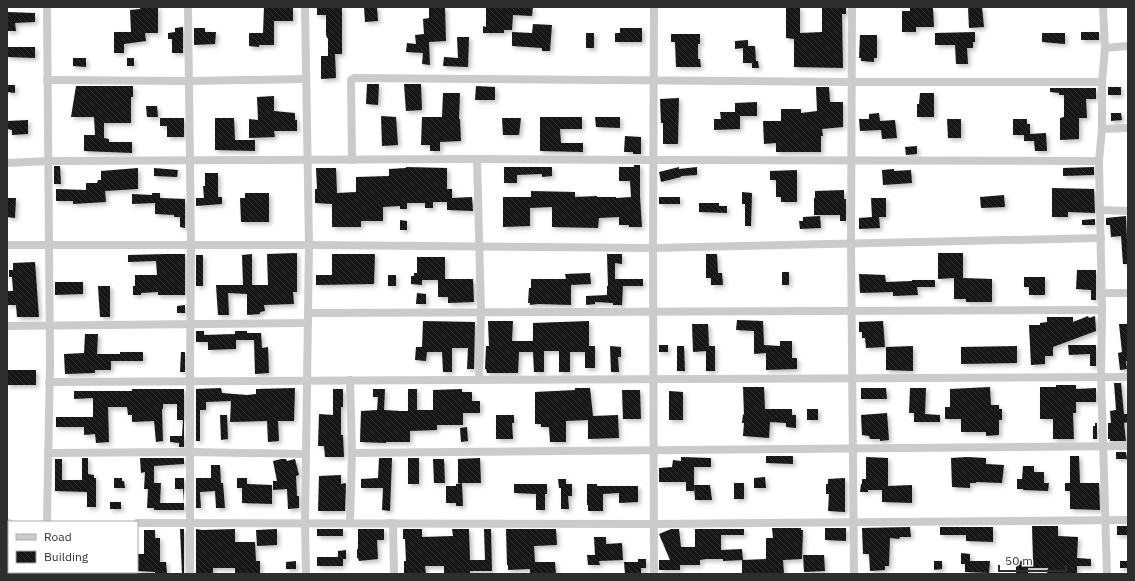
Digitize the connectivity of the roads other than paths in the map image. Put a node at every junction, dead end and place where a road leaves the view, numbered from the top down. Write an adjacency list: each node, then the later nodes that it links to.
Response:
1 (47, 7): 10 (street)
2 (188, 7): 12 (street)
3 (305, 7): 9 (street)
4 (654, 7): 11 (street)
5 (852, 7): 13 (street)
6 (1103, 7): 8 (street)
7 (1128, 46): 8 (street)
8 (1105, 48): 14 (street)
9 (306, 79): 12 (street); 23 (street)
10 (47, 80): 12 (street); 21 (street)
11 (653, 80): 13 (street); 18 (street); 19 (street)
12 (188, 81): 22 (street)
13 (851, 82): 14 (street); 20 (street)
14 (1102, 82): 16 (street)
15 (1128, 128): 16 (street)
16 (1102, 129): 24 (street)
17 (477, 159): 18 (street); 19 (street); 34 (street)
18 (352, 160): 23 (street)
19 (654, 160): 20 (street); 35 (street)
20 (851, 160): 24 (street); 29 (street)
21 (49, 161): 22 (street); 25 (street); 31 (street)
22 (191, 161): 23 (street); 32 (street)
23 (308, 161): 33 (street)
24 (1099, 161): 26 (street)
25 (7, 163)
26 (1101, 210): 27 (street); 28 (street)
27 (1128, 211)
28 (1100, 238): 29 (street); 36 (street)
29 (851, 243): 35 (street); 41 (street)
30 (7, 245): 31 (street)
31 (49, 245): 32 (street); 45 (street)
32 (191, 245): 33 (street); 44 (street)
33 (310, 245): 34 (street); 42 (street)
34 (479, 246): 35 (street); 39 (street)
35 (653, 248): 40 (street)
36 (1102, 293): 37 (street); 38 (street)
37 (1128, 293)
38 (1102, 310): 41 (street); 47 (street)
39 (481, 312): 40 (street); 42 (street); 52 (street)
40 (653, 312): 41 (street); 53 (street)
41 (853, 312): 49 (street)
42 (308, 313): 43 (street)
43 (308, 323): 44 (street); 50 (street)
44 (191, 324): 45 (street); 54 (street)
45 (49, 325): 46 (street); 55 (street)
46 (7, 326)
47 (1102, 377): 48 (street); 49 (street); 56 (street)
48 (1128, 377)
49 (853, 378): 53 (street); 58 (street)
50 (308, 380): 51 (street); 54 (street); 63 (street)
51 (350, 380): 52 (street); 61 (street)
52 (479, 380): 53 (street)
53 (653, 380): 59 (street)
54 (190, 381): 55 (street); 60 (street)
55 (49, 382): 62 (street)
56 (1103, 446): 57 (street); 58 (street); 67 (street)
57 (1128, 446)
58 (853, 449): 59 (street); 68 (street)
59 (653, 451): 61 (street); 73 (street)
60 (190, 452): 62 (street); 63 (street); 70 (street)
61 (352, 453): 66 (street)
62 (48, 454): 65 (street)
63 (306, 454): 71 (street)
64 (1128, 520): 67 (street)
65 (47, 521)
66 (350, 521): 71 (street); 72 (street)
67 (1105, 521): 68 (street); 79 (street)
68 (853, 522): 73 (street); 78 (street)
69 (138, 523): 70 (street)
70 (190, 523): 71 (street); 74 (street)
71 (305, 523): 72 (street); 75 (street)
72 (393, 523): 73 (street); 76 (street)
73 (653, 524): 77 (street)
74 (190, 574)
75 (306, 574)
76 (394, 574)
77 (654, 574)
78 (854, 574)
79 (1107, 574)

